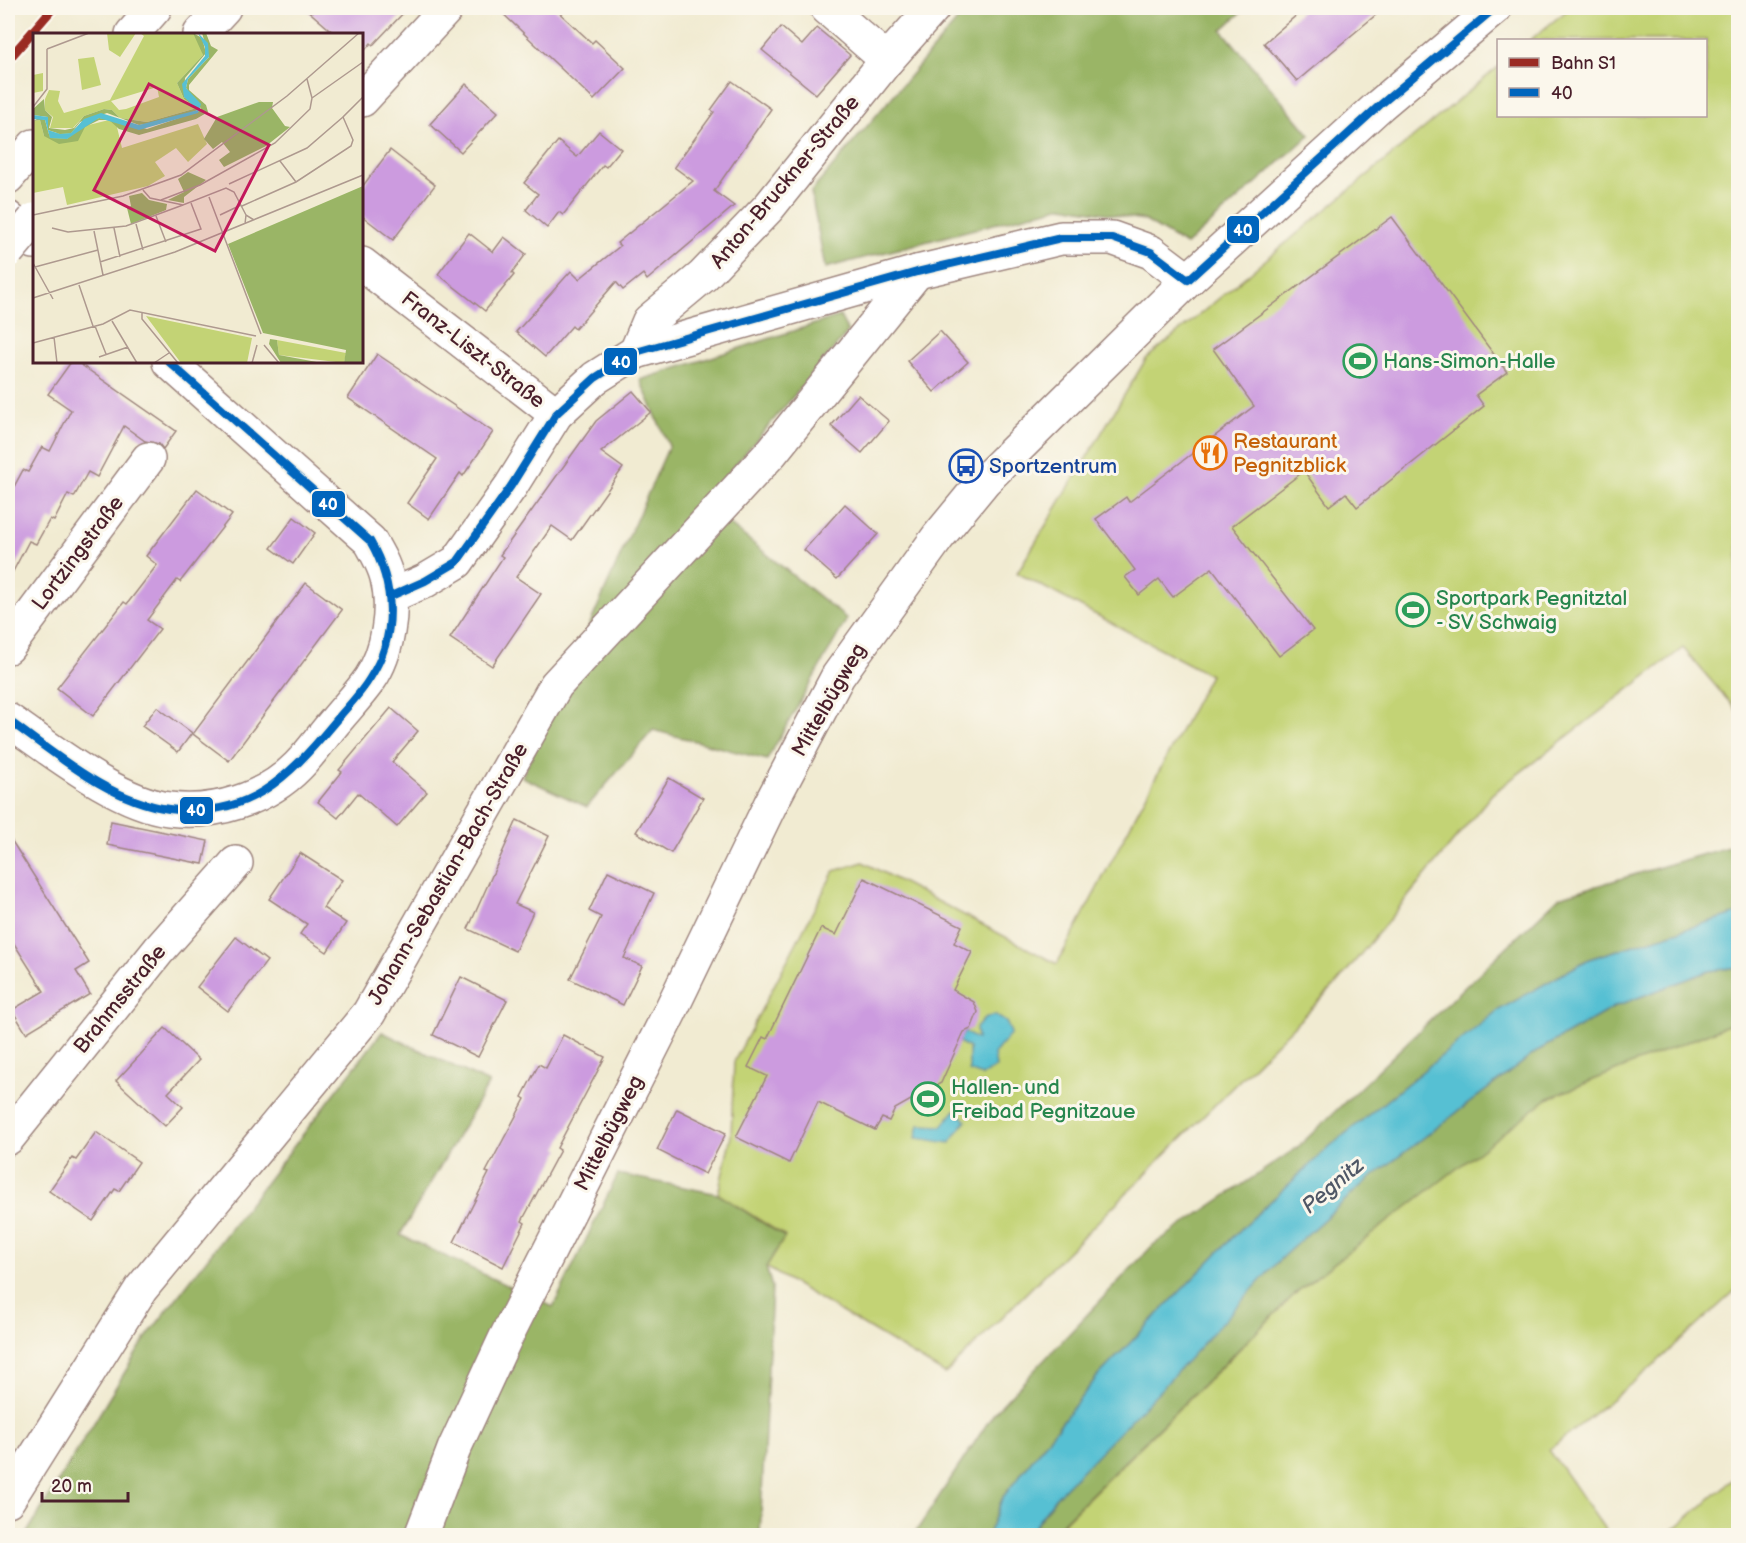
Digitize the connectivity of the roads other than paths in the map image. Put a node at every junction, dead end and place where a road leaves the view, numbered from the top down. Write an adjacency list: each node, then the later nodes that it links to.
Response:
1 (155, 8): 7 (street)
2 (224, 8): 8 (street)
3 (447, 8): 10 (street)
4 (827, 8): 9 (street)
5 (933, 8): 9 (street, Anton-Bruckner-Straße)
6 (1495, 8): 19 (street, Mittelbügweg)
7 (133, 33)
8 (201, 33)
9 (887, 60): 20 (street, Anton-Bruckner-Straße)
10 (363, 99)
11 (33, 147): 12 (street)
12 (8, 177)
13 (8, 218): 15 (street)
14 (33, 221): 16 (street, bridge)
15 (33, 241)
16 (8, 251)
17 (363, 265): 22 (street, Franz-Liszt-Straße)
18 (917, 272): 19 (street); 20 (street); 29 (street, Johann-Sebastian-Bach-Straße)
19 (1188, 280): 30 (street, Mittelbügweg)
20 (636, 352): 22 (street)
21 (170, 363): 24 (street)
22 (556, 414): 24 (street)
23 (147, 459): 25 (street, Lortzingstraße)
24 (391, 596): 26 (street)
25 (8, 647)
26 (8, 720)
27 (236, 863): 28 (street, Brahmsstraße)
28 (8, 1138)
29 (8, 1500)
30 (421, 1536)

